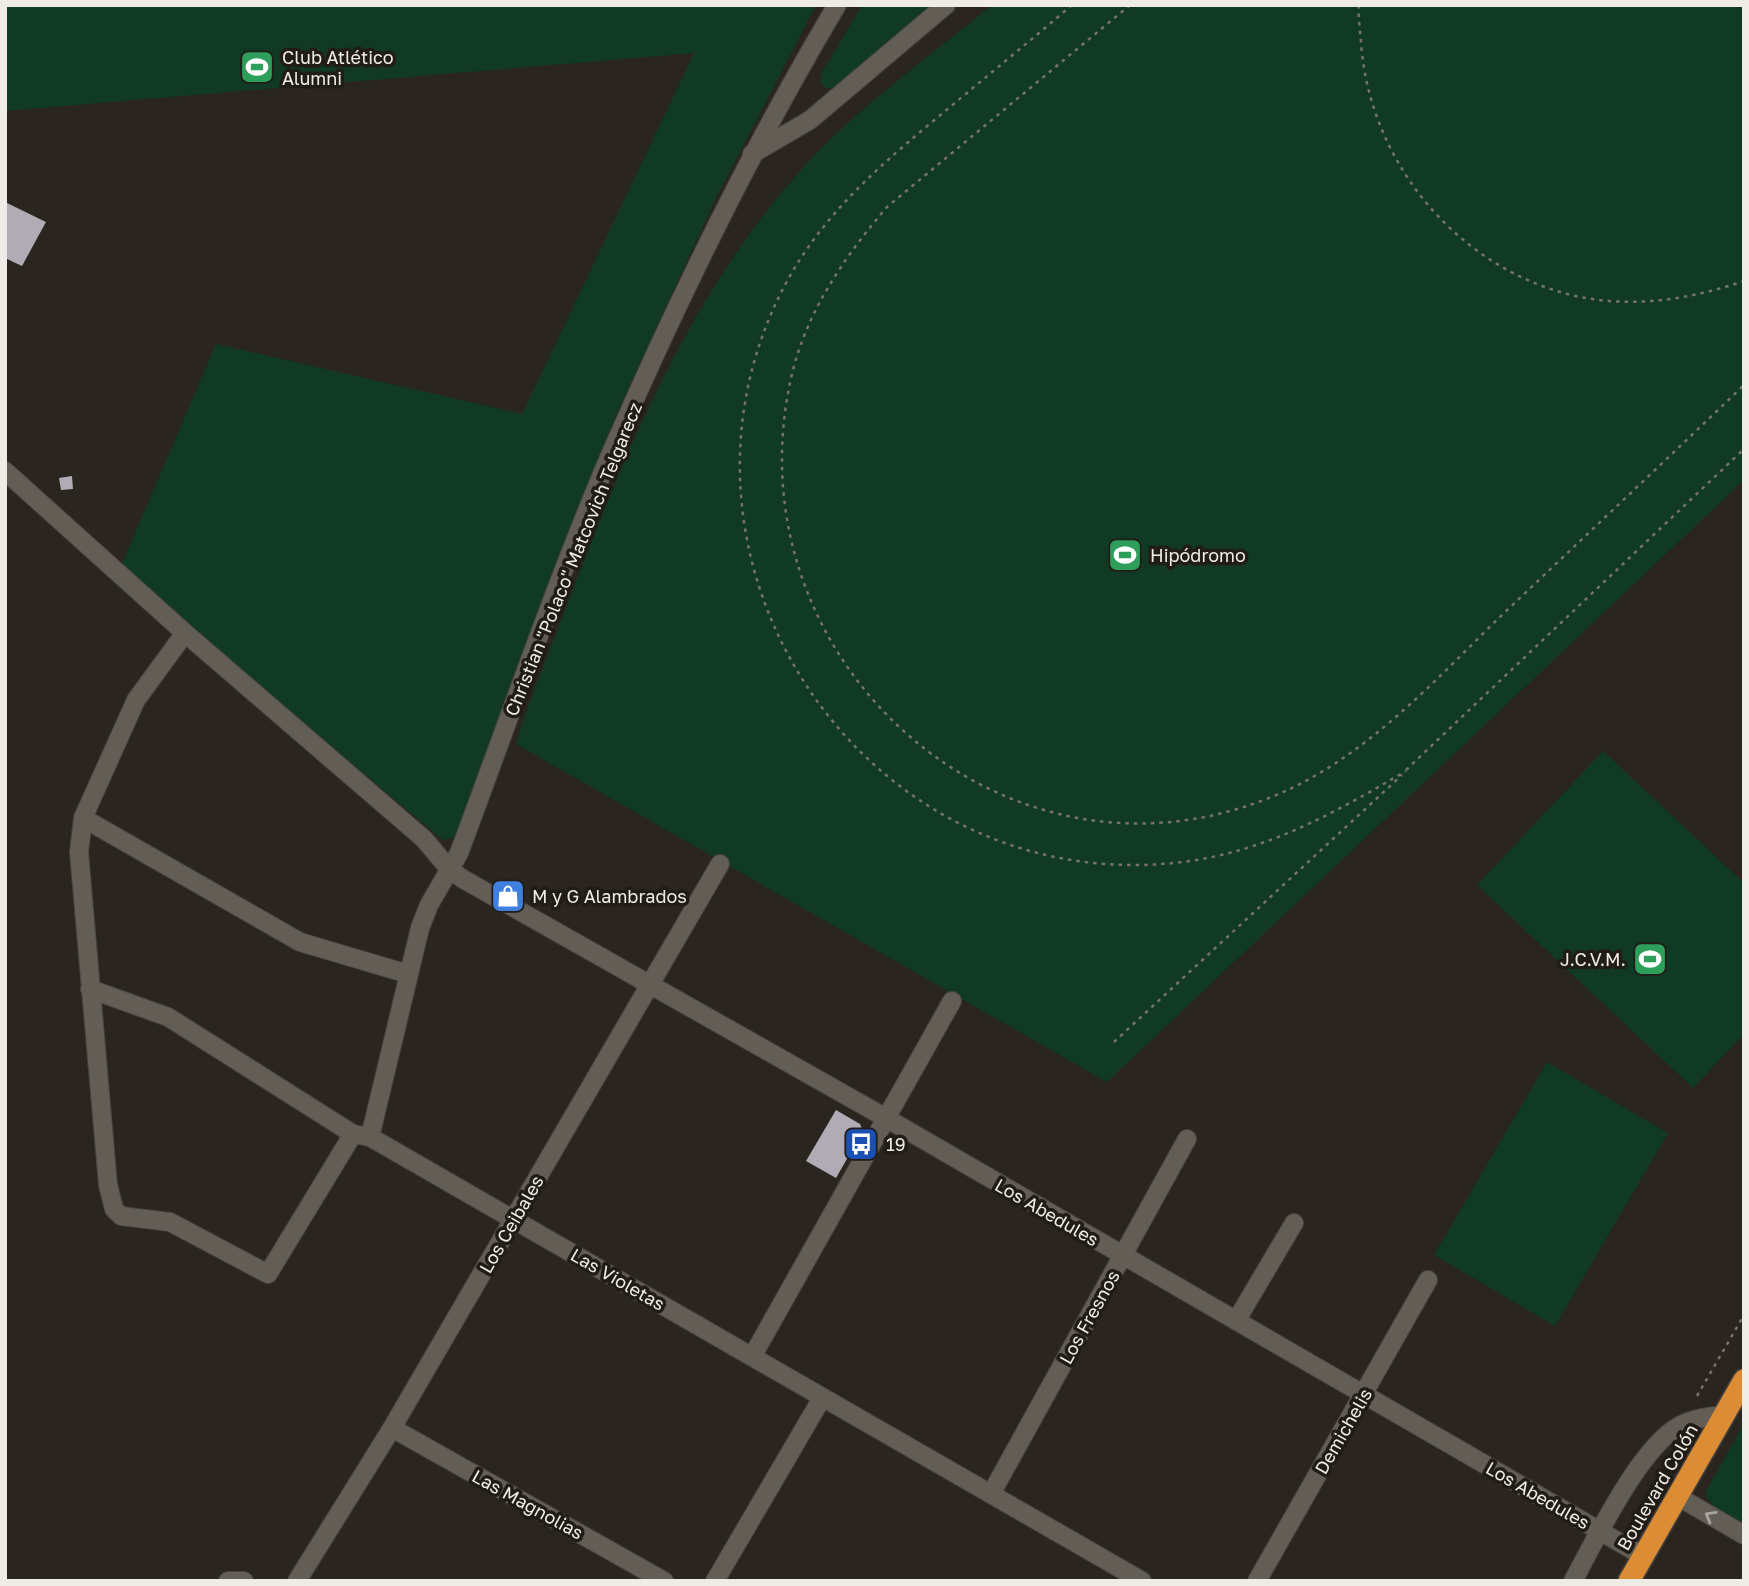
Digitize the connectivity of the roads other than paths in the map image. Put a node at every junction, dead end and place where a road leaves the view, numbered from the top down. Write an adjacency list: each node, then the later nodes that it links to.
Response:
1 (837, 5): 3 (street, Christian "Polaco" Matcovich Telgarecz)
2 (946, 5): 3 (street)
3 (752, 154): 8 (street, Christian "Polaco" Matcovich Telgarecz)
4 (5, 471): 5 (street)
5 (186, 633): 6 (street); 8 (street)
6 (83, 818): 9 (street); 11 (street)
7 (720, 864): 10 (street, Los Ceibales)
8 (450, 870): 9 (street, Christian "Polaco" Matcovich Telgarecz); 10 (street, Los Abedules)
9 (408, 974): 14 (street, Christian "Polaco" Matcovich Telgarecz)
10 (649, 983): 13 (street, Los Abedules); 16 (street, Los Ceibales)
11 (90, 989): 14 (street, Las Violetas); 14 (street, Christian "Polaco" Matcovich Telgarecz)
12 (952, 1001): 13 (street)
13 (886, 1118): 18 (street, Los Abedules); 21 (street)
14 (362, 1136): 16 (street, Las Violetas)
15 (1187, 1139): 18 (street, Los Fresnos)
16 (514, 1219): 21 (street, Las Violetas); 26 (street, Los Ceibales)
17 (1294, 1223): 20 (street)
18 (1122, 1256): 20 (street, Los Abedules); 27 (street, Los Fresnos)
19 (1428, 1280): 23 (street, Demichelis)
20 (1236, 1321): 23 (street, Los Abedules)
21 (752, 1357): 24 (street, Las Violetas)
22 (1744, 1380): 25 (highway, Boulevard Colón)
23 (1365, 1394): 29 (street, Los Abedules); 38 (street, Demichelis)
24 (822, 1398): 27 (street, Las Violetas); 36 (street)
25 (1724, 1415): 28 (highway, Boulevard Colón); 29 (street, Boulevard Colón)
26 (392, 1428): 34 (street, Los Ceibales); 35 (street, Las Magnolias)
27 (991, 1494): 37 (street, Las Violetas)
28 (1677, 1496): 30 (street, one-way to 28); 31 (highway, Boulevard Colón)
29 (1601, 1532): 31 (street, Los Abedules); 39 (street, Boulevard Colón)
30 (1744, 1535)
31 (1643, 1556): 40 (highway, Boulevard Colón)
32 (228, 1581): 33 (street)
33 (244, 1581)
34 (297, 1581)
35 (664, 1581)
36 (715, 1581)
37 (1142, 1581)
38 (1257, 1581)
39 (1573, 1581)
40 (1629, 1581)

